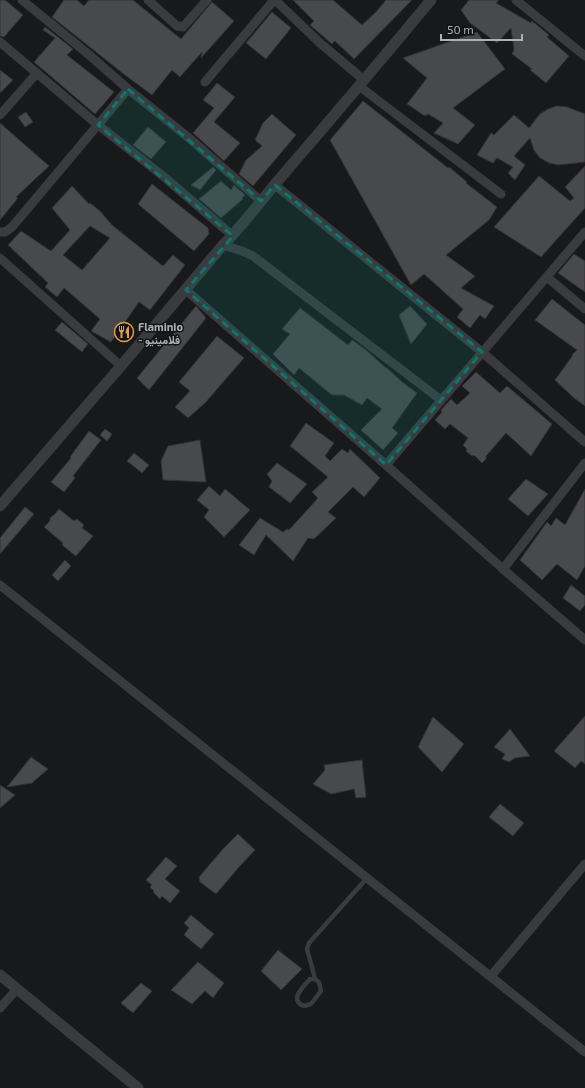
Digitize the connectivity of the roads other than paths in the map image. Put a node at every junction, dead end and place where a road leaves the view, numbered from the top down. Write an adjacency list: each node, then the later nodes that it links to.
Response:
1 (22, 0): 12 (street)
2 (148, 0): 3 (street)
3 (207, 0)
4 (274, 0): 10 (street); 11 (street)
5 (431, 0): 11 (street)
6 (516, 0): 8 (street)
7 (0, 42): 9 (street)
8 (585, 56)
9 (37, 73): 13 (street); 14 (street)
10 (205, 82)
11 (362, 83): 15 (street); 16 (street)
12 (128, 89): 14 (street); 17 (street)
13 (0, 115)
14 (98, 125): 18 (street); 20 (street)
15 (275, 185): 17 (street); 26 (street)
16 (501, 194)
17 (261, 200): 20 (street)
18 (0, 232)
19 (585, 232): 23 (street)
20 (233, 236): 21 (street)
21 (223, 245): 24 (street); 28 (street)
22 (0, 258): 27 (street)
23 (547, 276): 25 (street); 26 (street)
24 (186, 290): 27 (street); 31 (street)
25 (585, 310)
26 (482, 352): 28 (street); 29 (street)
27 (121, 366): 32 (street)
28 (441, 400): 31 (street)
29 (585, 442)
30 (585, 463): 33 (street)
31 (386, 465): 33 (street)
32 (0, 506)
33 (503, 569): 35 (street)
34 (0, 585): 37 (street)
35 (585, 640)
36 (585, 864): 39 (street)
37 (367, 878): 39 (street); 40 (lane)
38 (0, 975): 41 (street)
39 (491, 976): 43 (street)
40 (315, 979): 40 (lane)
41 (17, 989): 42 (street); 44 (street)
42 (0, 1008)
43 (585, 1052)
44 (138, 1088)

